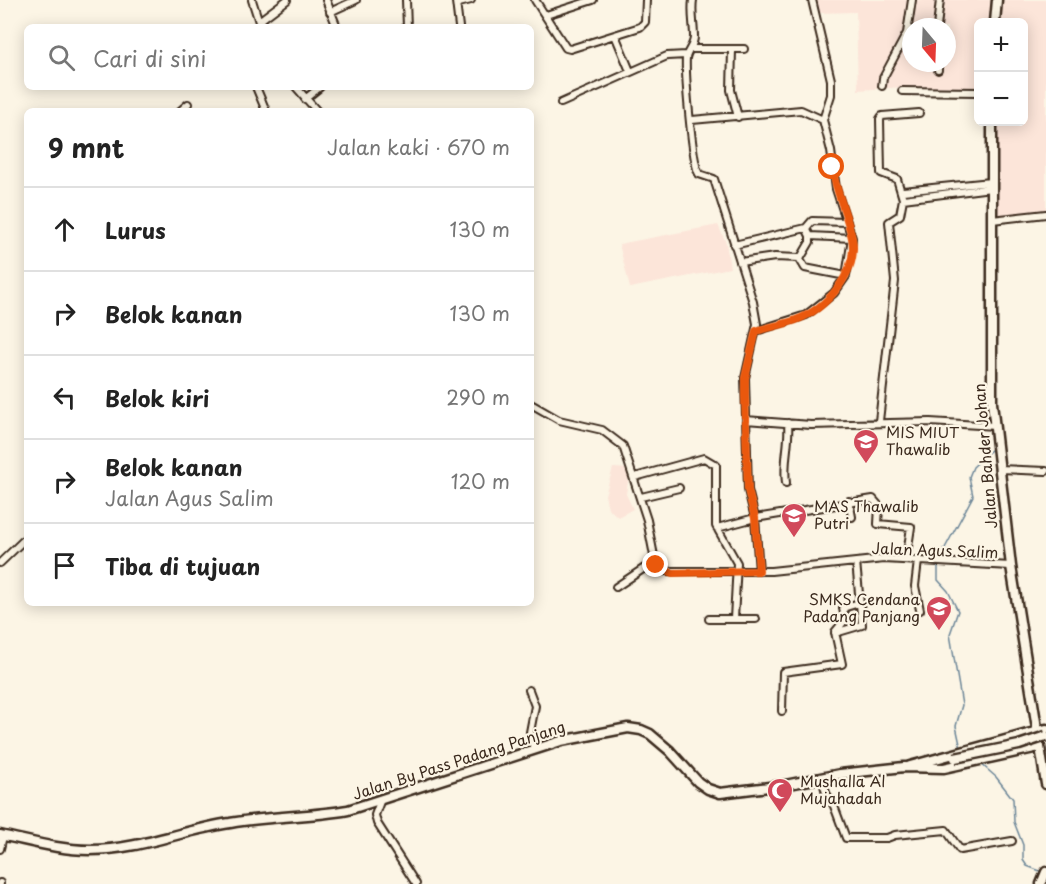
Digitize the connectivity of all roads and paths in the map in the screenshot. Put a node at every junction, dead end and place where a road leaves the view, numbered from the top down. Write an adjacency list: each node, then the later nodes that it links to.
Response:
1 (260, 0): 16 (street)
2 (287, 0): 22 (street)
3 (326, 0): 17 (street)
4 (356, 0): 17 (street)
5 (406, 0): 24 (street)
6 (471, 0): 15 (street)
7 (535, 0): 18 (street)
8 (593, 0): 18 (street)
9 (646, 0): 26 (street)
10 (693, 0): 27 (street)
11 (812, 0): 47 (street)
12 (912, 0): 32 (street)
13 (940, 0): 19 (street)
14 (997, 0): 20 (main road)
15 (456, 1): 25 (street)
16 (253, 2): 21 (street)
17 (330, 12): 23 (street)
18 (546, 15): 26 (street)
19 (938, 18)
20 (995, 18)
21 (259, 24)
22 (260, 24)
23 (336, 24)
24 (407, 24)
25 (459, 24)
26 (615, 35): 31 (street)
27 (692, 49): 29 (street); 30 (street)
28 (744, 49): 29 (street)
29 (732, 50): 45 (street)
30 (686, 55): 31 (street); 46 (street)
31 (630, 71): 40 (street)
32 (882, 86)
33 (257, 90): 42 (street)
34 (298, 90): 38 (street)
35 (316, 90): 38 (street)
36 (902, 91): 37 (street)
37 (974, 92)
38 (305, 99): 43 (street)
39 (188, 104): 41 (street)
40 (561, 104)
41 (183, 108)
42 (265, 108)
43 (314, 108)
44 (919, 113): 50 (street)
45 (738, 117): 46 (street); 47 (street)
46 (692, 120): 57 (street)
47 (823, 120): 53 (street)
48 (992, 126): 49 (main road, Jalan Bahder Johan)
49 (991, 185): 50 (street); 52 (main road, Jalan Bahder Johan)
50 (903, 195): 64 (street)
51 (1046, 214): 52 (street)
52 (992, 220): 66 (main road, Jalan Bahder Johan)
53 (847, 222): 54 (street); 56 (street)
54 (806, 228): 55 (street); 57 (street)
55 (810, 236): 56 (street); 58 (street)
56 (852, 238): 60 (street)
57 (734, 245): 59 (street)
58 (801, 259): 59 (street); 60 (street)
59 (740, 262): 61 (street)
60 (846, 276): 61 (street)
61 (756, 331): 63 (street)
62 (534, 406): 69 (street)
63 (746, 420): 65 (street); 75 (street)
64 (879, 421): 65 (street); 66 (street)
65 (788, 423): 70 (street)
66 (995, 426): 67 (main road, Jalan Bahder Johan)
67 (999, 469): 68 (street); 83 (main road, Jalan Bahder Johan)
68 (1046, 471)
69 (635, 477): 72 (street); 76 (street)
70 (786, 483)
71 (679, 488): 72 (street)
72 (641, 497): 79 (street)
73 (849, 501): 74 (street); 75 (street); 78 (street)
74 (852, 517)
75 (755, 518): 76 (street); 84 (street)
76 (717, 528): 85 (street)
77 (24, 540): 82 (street)
78 (906, 560): 80 (street, Jalan Agus Salim); 81 (street, Jalan Agus Salim)
79 (655, 561): 85 (street, Jalan Agus Salim); 86 (street)
80 (918, 561): 83 (street, Jalan Agus Salim); 88 (street)
81 (856, 562): 84 (street, Jalan Agus Salim); 87 (street)
82 (0, 563)
83 (1011, 566): 96 (main road, Jalan Bahder Johan)
84 (759, 571): 85 (street, Jalan Agus Salim)
85 (737, 573): 90 (street)
86 (616, 587)
87 (859, 603): 92 (street); 92 (street)
88 (920, 610)
89 (709, 619): 90 (street)
90 (734, 619): 91 (street)
91 (756, 619)
92 (835, 633): 94 (street)
93 (529, 690): 99 (street)
94 (782, 711)
95 (1046, 729): 96 (main road)
96 (1036, 732): 98 (main road, Jalan Bahder Johan); 100 (main road)
97 (1046, 738): 100 (main road, bridge)
98 (1039, 747): 100 (main road); 102 (main road, Jalan Bahder Johan)
99 (534, 750): 101 (main road, Jalan By Pass Padang Panjang); 103 (main road, Jalan By Pass Padang Panjang)
100 (916, 766): 101 (main road, Jalan By Pass Padang Panjang)
101 (822, 778): 105 (street)
102 (1046, 784)
103 (381, 799): 104 (main road, Jalan By Pass Padang Panjang); 108 (street)
104 (2, 835): 106 (street)
105 (1012, 841)
106 (0, 849)
107 (1046, 872): 109 (main road)
108 (416, 884)
109 (1041, 884)

